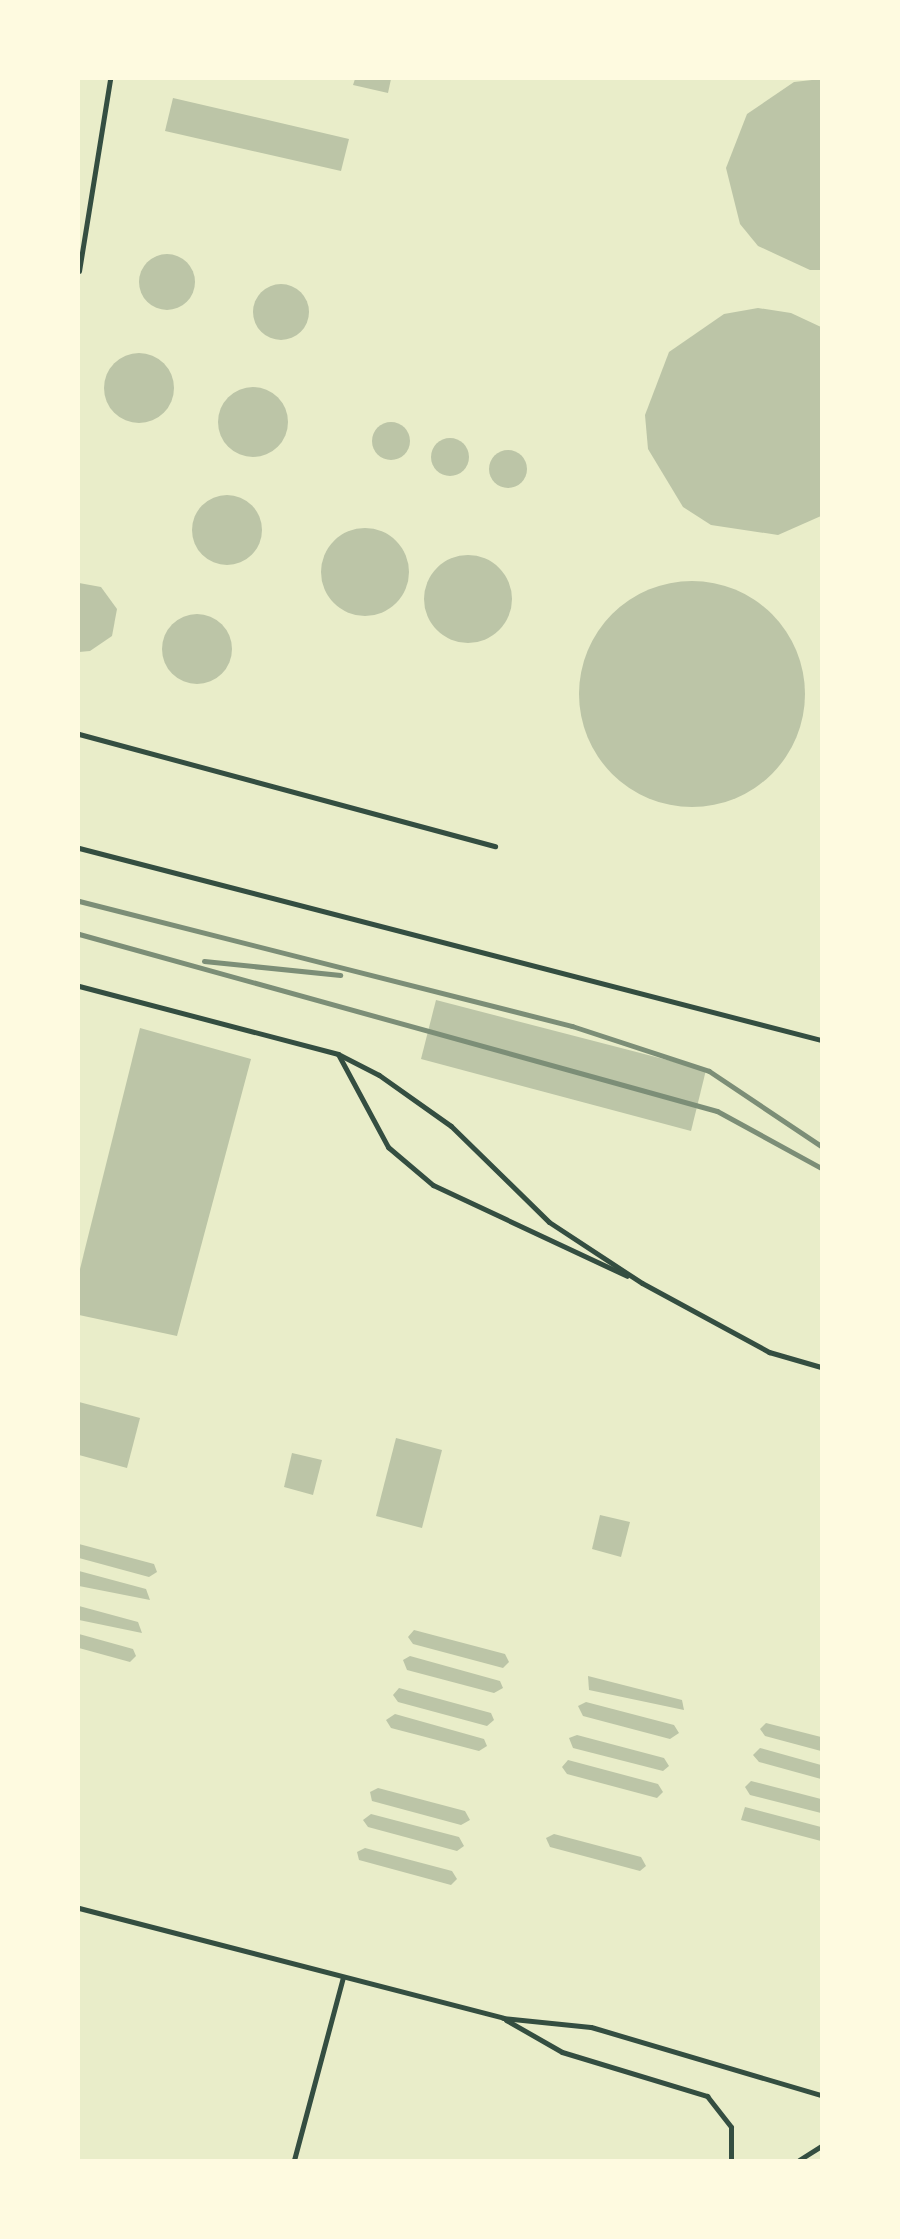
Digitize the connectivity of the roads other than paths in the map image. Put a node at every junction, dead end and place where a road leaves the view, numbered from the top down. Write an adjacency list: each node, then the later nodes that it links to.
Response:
1 (110, 79): 2 (lane)
2 (79, 271)
3 (79, 734): 4 (lane)
4 (495, 846)
5 (79, 848): 7 (lane)
6 (79, 986): 8 (lane)
7 (821, 1040)
8 (338, 1055): 9 (lane); 9 (lane)
9 (642, 1283): 10 (lane)
10 (821, 1367)
11 (79, 1908): 12 (lane)
12 (343, 1977): 13 (lane); 16 (lane)
13 (503, 2018): 14 (lane); 17 (lane)
14 (821, 2095)
15 (821, 2146): 18 (lane)
16 (294, 2160)
17 (731, 2160)
18 (799, 2160)

